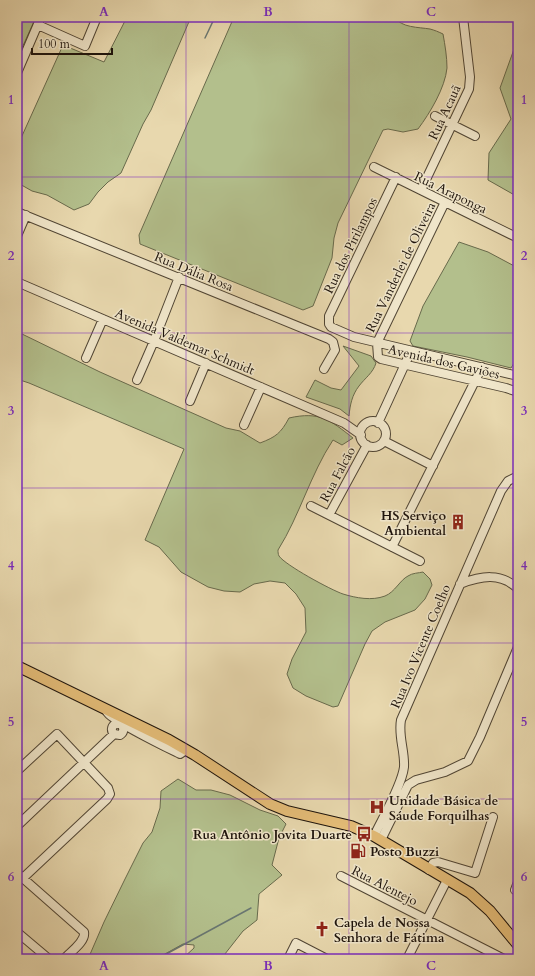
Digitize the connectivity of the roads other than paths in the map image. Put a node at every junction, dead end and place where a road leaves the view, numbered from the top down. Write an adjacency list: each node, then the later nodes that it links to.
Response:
1 (41, 17): 4 (street)
2 (97, 17): 4 (street)
3 (463, 17): 7 (street, Rua Acauã)
4 (38, 26): 5 (street)
5 (17, 73)
6 (434, 116): 7 (street)
7 (452, 125): 8 (street); 11 (street, Rua Acauã)
8 (475, 136)
9 (374, 167): 10 (street, Rua Araponga)
10 (396, 177): 11 (street, Rua Araponga); 20 (street, Rua dos Pirilampos)
11 (421, 190): 12 (street, Rua Araponga)
12 (445, 202): 16 (street, Rua Araponga); 22 (street, Rua Vanderlei de Oliveira)
13 (17, 212): 14 (street, Rua Dália Rosa)
14 (26, 215): 15 (street); 17 (street, Rua Dália Rosa)
15 (17, 236)
16 (518, 238)
17 (179, 277): 21 (street); 28 (street, Rua Dália Rosa)
18 (17, 282): 19 (street, Avenida Valdemar Schmidt)
19 (103, 319): 21 (street, Avenida Valdemar Schmidt); 24 (street)
20 (329, 324): 22 (street, Avenida dos Gaviões)
21 (154, 341): 25 (street, Avenida Valdemar Schmidt); 30 (street)
22 (377, 343): 23 (street, Avenida dos Gaviões); 26 (street, Avenida dos Gaviões)
23 (411, 351): 26 (street); 27 (street, Avenida dos Gaviões)
24 (86, 358)
25 (206, 363): 32 (street, Avenida Valdemar Schmidt); 34 (street)
26 (404, 364): 31 (street, Avenida dos Gaviões); 36 (street)
27 (482, 367): 29 (street, Avenida dos Gaviões); 31 (street)
28 (324, 369)
29 (518, 376)
30 (137, 380)
31 (476, 381): 33 (street, Avenida dos Gaviões); 42 (street)
32 (261, 387): 35 (street, Avenida Valdemar Schmidt); 38 (street)
33 (518, 392)
34 (190, 401)
35 (344, 422): 37 (street); 39 (street)
36 (378, 423): 37 (street); 40 (street)
37 (366, 424): 39 (street)
38 (244, 425)
39 (361, 435): 41 (street)
40 (384, 441): 41 (street); 42 (street)
41 (367, 445): 45 (street, Rua Falcão)
42 (433, 466): 46 (street)
43 (518, 476): 48 (street, Rua Ivo Vicente Coelho)
44 (311, 506): 45 (street)
45 (329, 516): 46 (street)
46 (392, 547): 47 (street)
47 (420, 561)
48 (460, 584): 49 (street); 57 (street, Rua Ivo Vicente Coelho)
49 (518, 589)
50 (518, 647): 58 (street)
51 (17, 666): 52 (main road)
52 (105, 708): 53 (street); 54 (main road)
53 (122, 723): 54 (street); 55 (street)
54 (186, 750): 61 (main road)
55 (84, 763): 56 (street); 60 (street); 63 (street)
56 (17, 771)
57 (402, 776): 58 (street); 61 (street, Rua Ivo Vicente Coelho)
58 (412, 782): 61 (street)
59 (493, 818): 62 (street)
60 (17, 826)
61 (378, 838): 62 (main road)
62 (429, 870): 65 (main road)
63 (20, 876): 73 (street)
64 (341, 876): 68 (street, Rua Alentejo)
65 (447, 880): 68 (street); 70 (main road)
66 (518, 882): 67 (street)
67 (515, 890)
68 (427, 920): 71 (street); 76 (street, Rua Alentejo)
69 (17, 932): 72 (street)
70 (518, 945)
71 (410, 958)
72 (49, 959)
73 (64, 959)
74 (288, 959): 75 (street)
75 (326, 959)
76 (504, 959)

